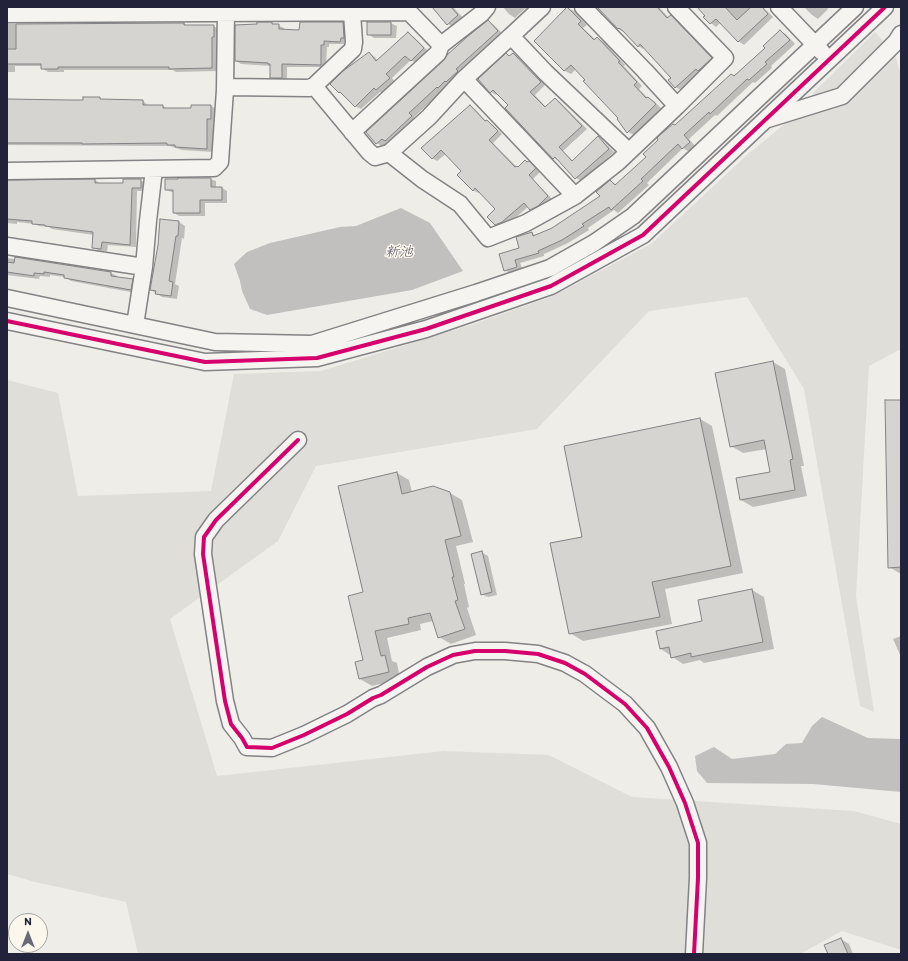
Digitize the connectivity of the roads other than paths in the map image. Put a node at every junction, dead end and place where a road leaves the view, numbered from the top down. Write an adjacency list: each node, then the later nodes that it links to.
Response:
1 (487, 7): 13 (street)
2 (542, 7): 12 (street)
3 (583, 7): 19 (street)
4 (676, 7): 19 (street)
5 (779, 7): 14 (street)
6 (855, 7): 14 (street)
7 (885, 7): 15 (street)
8 (226, 10): 9 (street); 10 (street); 18 (street)
9 (352, 13): 13 (street); 17 (street)
10 (7, 14)
11 (901, 34): 20 (street)
12 (511, 36): 16 (street); 22 (street)
13 (441, 45): 21 (street)
14 (814, 45): 15 (street); 31 (street)
15 (829, 59): 20 (street)
16 (464, 79): 23 (street); 26 (street)
17 (314, 86): 18 (street); 21 (street)
18 (225, 87): 24 (street)
19 (677, 106): 22 (street)
20 (764, 120): 30 (street)
21 (352, 132): 23 (street)
22 (627, 152): 26 (street)
23 (389, 153): 26 (street)
24 (154, 169): 25 (street); 28 (street)
25 (7, 171)
26 (575, 196)
27 (7, 246): 28 (street)
28 (144, 267): 31 (street)
29 (7, 298): 31 (street)
30 (7, 321)
31 (135, 325)
32 (298, 440): 33 (street)
33 (694, 954)

